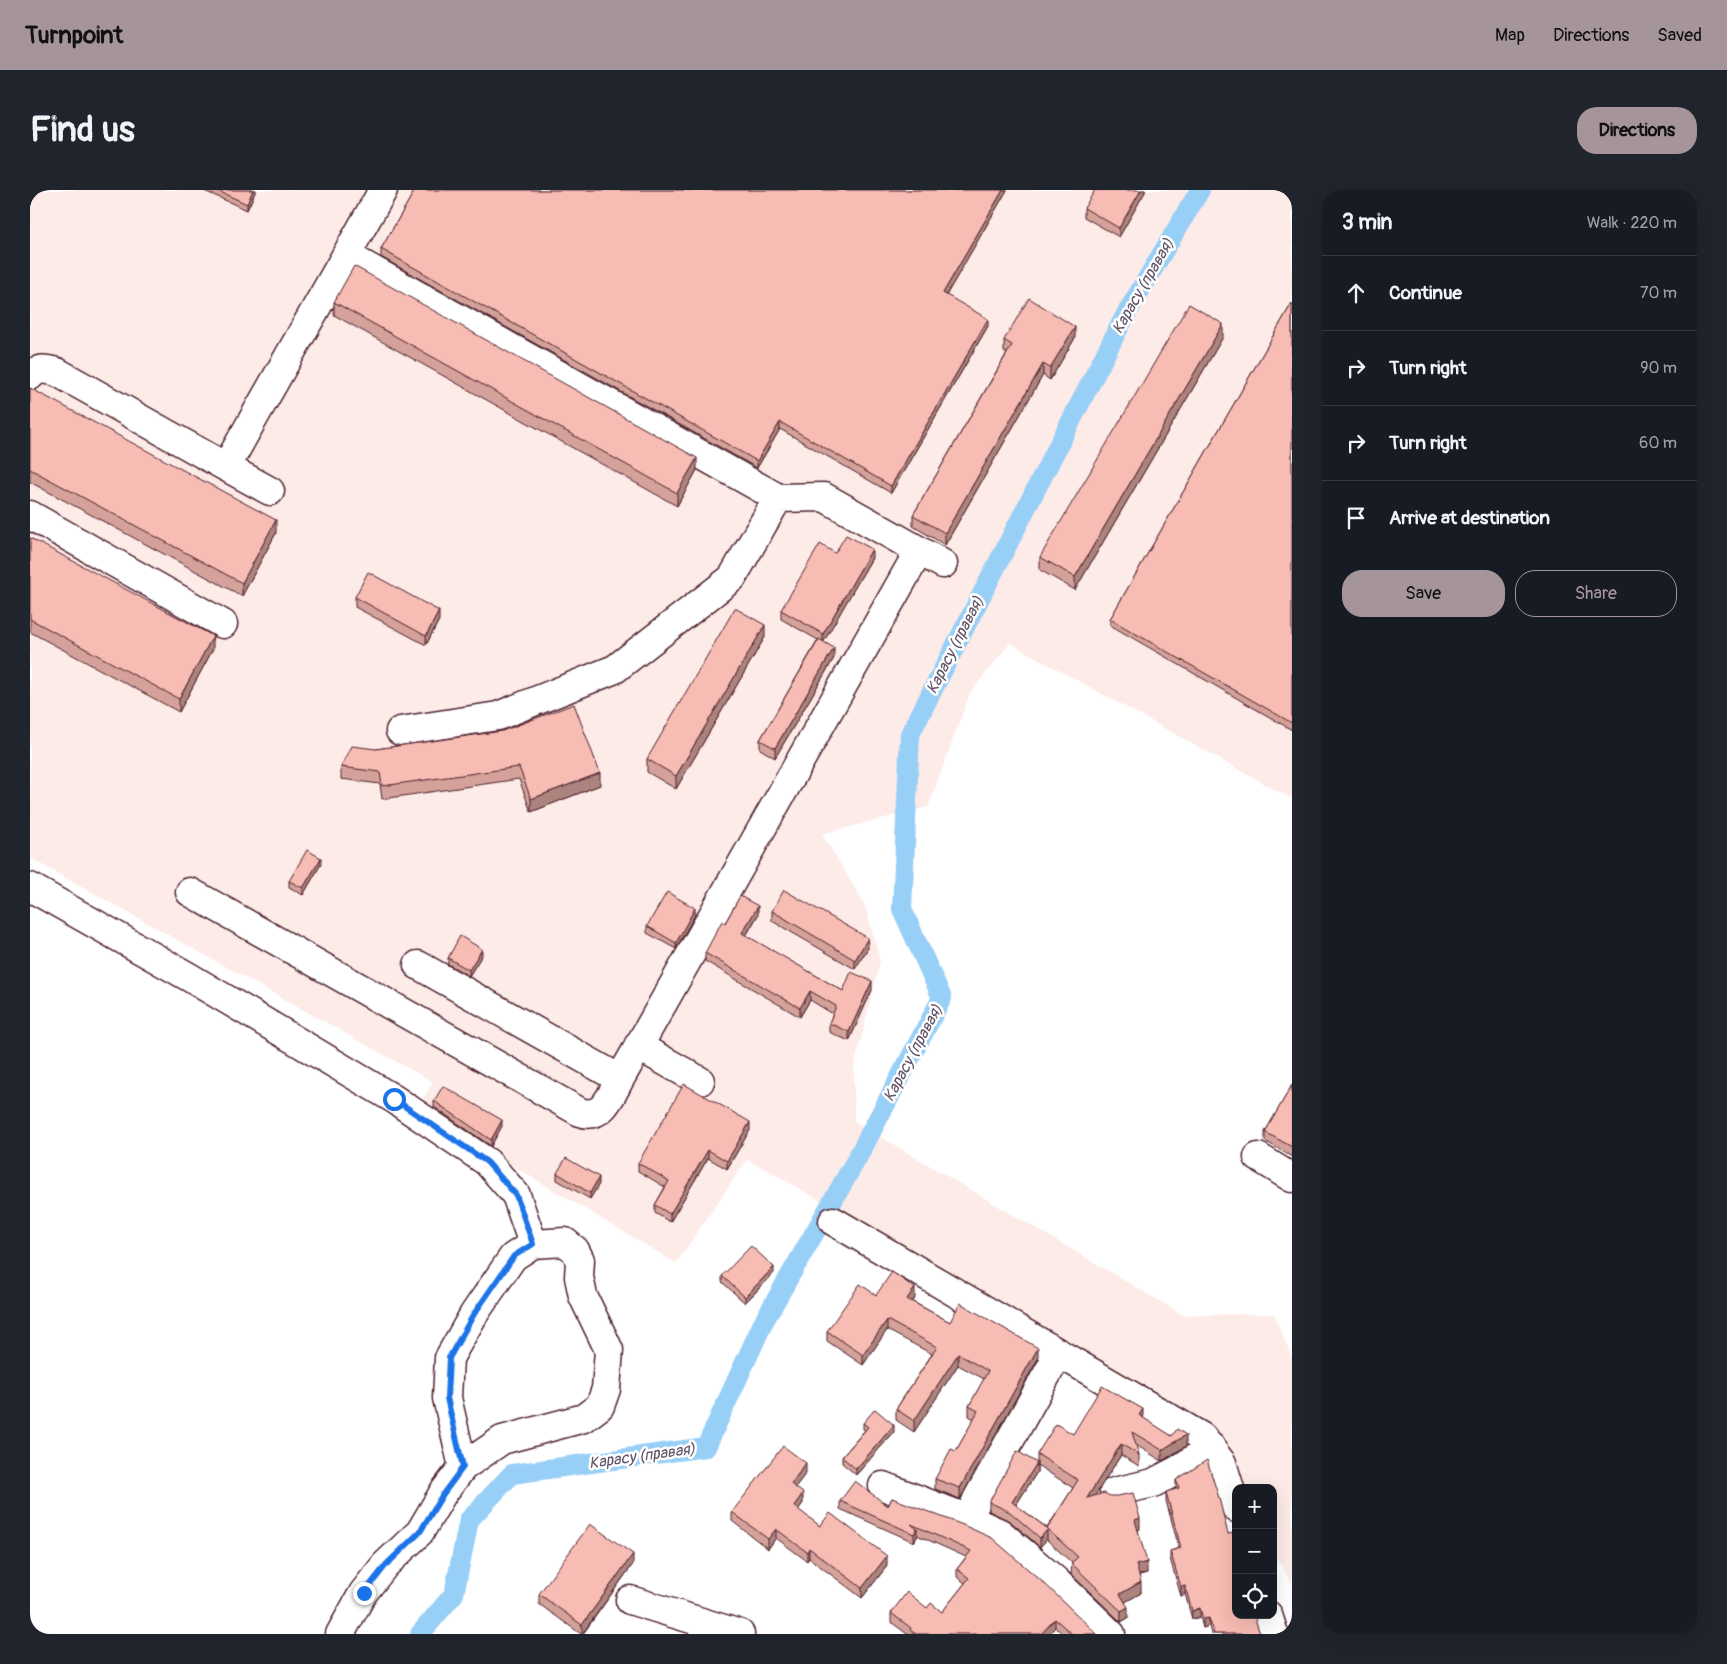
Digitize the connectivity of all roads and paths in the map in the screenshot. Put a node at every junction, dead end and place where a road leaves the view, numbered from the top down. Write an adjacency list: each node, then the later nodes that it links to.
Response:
1 (383, 190): 2 (street)
2 (346, 255): 4 (street); 6 (street)
3 (30, 376): 4 (street)
4 (226, 467): 5 (street)
5 (270, 491)
6 (778, 498): 8 (street); 11 (street)
7 (30, 515): 10 (street)
8 (919, 551): 9 (street); 15 (street)
9 (943, 564)
10 (223, 624)
11 (400, 731)
12 (30, 887): 21 (street)
13 (190, 892): 16 (street)
14 (418, 966): 16 (street)
15 (638, 1046): 16 (street); 17 (street)
16 (620, 1079)
17 (700, 1080)
18 (1258, 1157): 19 (street)
19 (1292, 1178)
20 (832, 1220): 22 (street)
21 (533, 1244): 24 (street); 24 (street)
22 (1059, 1353): 23 (street); 28 (street)
23 (1211, 1447): 26 (street); 27 (street)
24 (463, 1467): 32 (street)
25 (883, 1486): 28 (street)
26 (1114, 1492)
27 (1232, 1495)
28 (969, 1518): 34 (street)
29 (630, 1600): 31 (street)
30 (1269, 1619): 35 (street)
31 (707, 1630): 33 (street)
32 (340, 1634)
33 (740, 1634)
34 (1111, 1634)
35 (1274, 1634)

